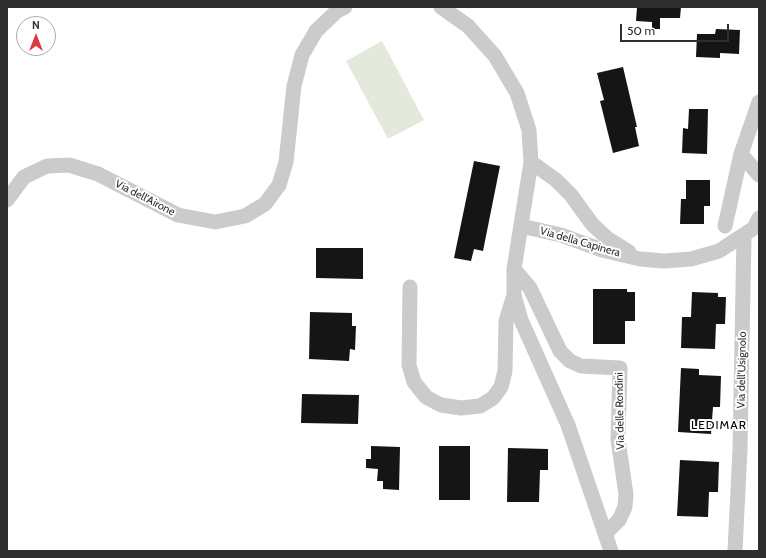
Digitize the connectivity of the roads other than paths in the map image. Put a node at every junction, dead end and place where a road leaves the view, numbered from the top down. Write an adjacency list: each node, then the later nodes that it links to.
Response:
1 (345, 7): 7 (street, Via dell'Airone)
2 (441, 7): 5 (street)
3 (759, 102): 4 (street)
4 (741, 154): 6 (street); 9 (street)
5 (531, 162): 8 (street); 11 (street, Via della Capinera)
6 (759, 175)
7 (7, 200)
8 (521, 226): 11 (street, Via della Capinera); 12 (street)
9 (725, 226)
10 (754, 229): 11 (street, Via della Capinera); 17 (street, Via dell'Usignolo)
11 (640, 259)
12 (514, 269): 14 (street); 15 (street, Via delle Rondini)
13 (410, 287): 14 (street)
14 (514, 294): 15 (street)
15 (605, 534): 16 (street)
16 (610, 551)
17 (735, 551)

